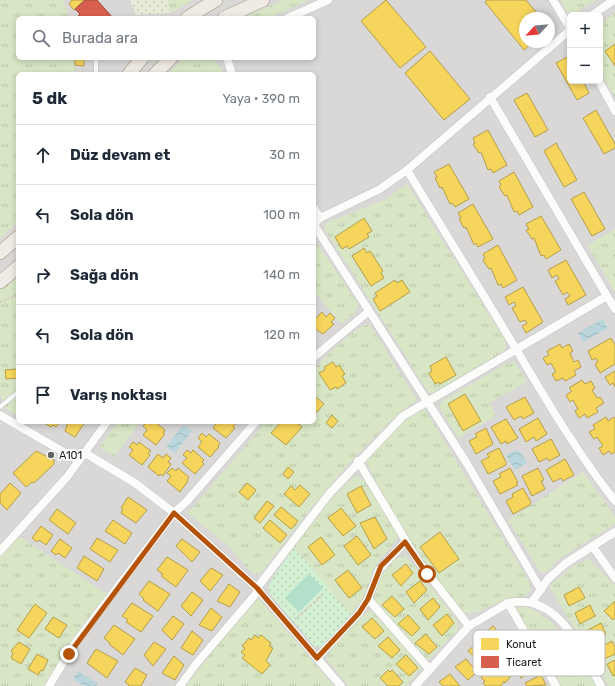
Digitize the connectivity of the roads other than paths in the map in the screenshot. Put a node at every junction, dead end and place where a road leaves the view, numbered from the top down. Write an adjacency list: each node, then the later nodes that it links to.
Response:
1 (216, 0): 7 (main road)
2 (263, 0): 8 (main road)
3 (328, 0): 9 (street)
4 (553, 0): 10 (street)
5 (614, 0): 6 (street)
6 (596, 12)
7 (190, 16)
8 (228, 16)
9 (292, 16)
10 (567, 26)
11 (567, 34): 21 (street)
12 (96, 60): 16 (lane)
13 (140, 60): 17 (main road)
14 (169, 60): 18 (main road)
15 (228, 60): 19 (street)
16 (96, 72)
17 (131, 72)
18 (158, 72)
19 (231, 72)
20 (601, 84): 22 (street)
21 (490, 98): 23 (street); 32 (street)
22 (615, 111)
23 (406, 170): 25 (street); 35 (street)
24 (316, 211): 25 (street)
25 (320, 218): 26 (street)
26 (316, 223)
27 (316, 228): 34 (street)
28 (16, 239): 29 (main road)
29 (0, 253)
30 (16, 269): 31 (main road)
31 (0, 282)
32 (607, 296): 33 (street); 35 (street)
33 (615, 309)
34 (368, 312): 36 (street); 38 (street)
35 (517, 350): 38 (street); 46 (street)
36 (316, 355)
37 (16, 394): 39 (lane)
38 (427, 402): 45 (street); 54 (street)
39 (0, 407)
40 (0, 415): 44 (street)
41 (107, 424): 43 (street)
42 (254, 424): 47 (street)
43 (85, 453): 44 (street); 47 (street)
44 (79, 461): 51 (street)
45 (358, 461): 49 (street); 53 (street)
46 (615, 501)
47 (174, 513): 53 (street); 65 (street)
48 (615, 532): 50 (street)
49 (405, 542): 55 (street); 58 (street)
50 (593, 547): 52 (street); 54 (street)
51 (0, 551)
52 (615, 578)
53 (258, 589): 61 (street); 66 (street)
54 (541, 590): 56 (street)
55 (368, 599): 61 (street); 62 (street)
56 (532, 602): 57 (street); 60 (street)
57 (508, 603): 58 (street); 59 (street)
58 (469, 626): 62 (street)
59 (524, 630)
60 (567, 630)
61 (317, 658): 67 (street)
62 (430, 670): 68 (street)
63 (550, 676): 69 (street)
64 (595, 676): 70 (street)
65 (49, 686)
66 (180, 686)
67 (341, 686)
68 (415, 686)
69 (556, 686)
70 (601, 686)

